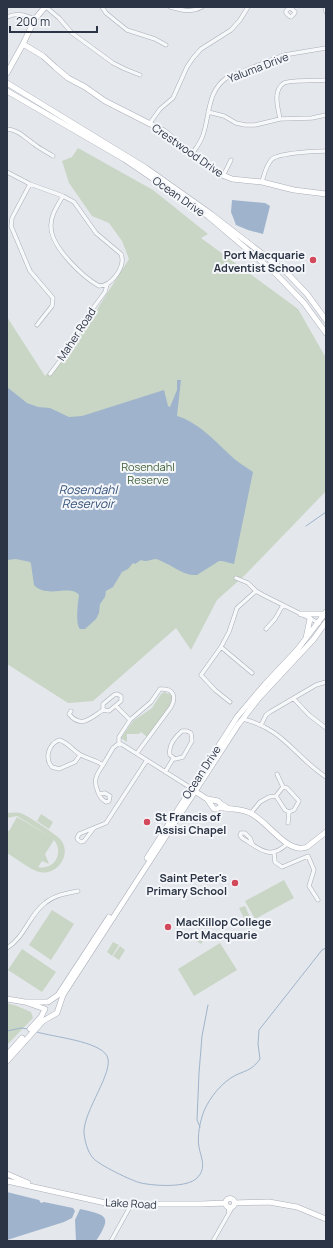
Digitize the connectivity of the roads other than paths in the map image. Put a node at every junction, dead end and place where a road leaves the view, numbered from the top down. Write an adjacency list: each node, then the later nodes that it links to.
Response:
1 (45, 7): 9 (main road); 14 (street)
2 (102, 7): 11 (street)
3 (170, 7): 4 (street)
4 (202, 7)
5 (248, 7): 21 (street)
6 (325, 7): 7 (street)
7 (326, 12)
8 (7, 17): 9 (street)
9 (35, 19): 10 (main road)
10 (24, 44): 13 (main road); 21 (main road, Crestwood Drive)
11 (166, 45)
12 (326, 48): 18 (street, Yaluma Drive)
13 (7, 73)
14 (140, 75)
15 (326, 80): 20 (street)
16 (7, 82): 36 (main road, Ocean Drive)
17 (7, 91): 37 (main road, Ocean Drive)
18 (208, 112): 20 (street); 24 (street, Yaluma Drive)
19 (326, 115): 20 (street)
20 (280, 118)
21 (150, 123): 24 (main road, Crestwood Drive)
22 (7, 129): 25 (street)
23 (326, 151): 29 (street)
24 (192, 154): 28 (main road, Crestwood Drive)
25 (54, 156)
26 (232, 160): 28 (street)
27 (7, 172): 30 (street)
28 (223, 176): 29 (main road, Crestwood Drive)
29 (262, 182): 31 (main road, Crestwood Drive)
30 (30, 184): 32 (street); 39 (street)
31 (326, 194)
32 (63, 196): 33 (street, Maher Road); 34 (street)
33 (107, 285): 34 (street); 35 (street, Maher Road)
34 (102, 286): 35 (street)
35 (103, 294): 41 (street, Maher Road)
36 (311, 299): 37 (main road); 38 (main road, Ocean Drive)
37 (304, 303): 40 (main road, Ocean Drive)
38 (326, 320)
39 (37, 324)
40 (326, 333)
41 (50, 374)
42 (236, 578): 43 (street)
43 (256, 590): 44 (street); 51 (street)
44 (283, 605): 46 (street); 49 (street)
45 (326, 613): 46 (main road); 48 (main road, Ocean Drive)
46 (301, 614): 47 (street)
47 (310, 619): 48 (street); 50 (main road)
48 (323, 623): 50 (main road, Ocean Drive); 60 (main road, Ocean Drive)
49 (266, 629)
50 (305, 641): 73 (main road, Ocean Drive)
51 (221, 647): 52 (street); 55 (street)
52 (252, 673)
53 (326, 682): 54 (street)
54 (294, 699): 61 (street); 62 (street)
55 (230, 702)
56 (116, 706): 57 (street); 57 (street); 59 (street)
57 (103, 710): 58 (street)
58 (71, 711)
59 (130, 720): 63 (street); 64 (street)
60 (246, 720): 61 (street); 73 (main road, Ocean Drive)
61 (261, 725): 71 (street)
62 (326, 728)
63 (119, 743): 64 (street); 68 (street)
64 (137, 753): 67 (street)
65 (80, 755): 65 (street); 68 (street)
66 (173, 758): 66 (street); 69 (street)
67 (147, 760): 69 (street); 79 (street)
68 (102, 764): 74 (street)
69 (165, 772): 73 (street)
70 (277, 774): 72 (street)
71 (326, 777)
72 (283, 786): 75 (street); 76 (street)
73 (193, 789): 77 (main road); 88 (main road, Ocean Drive); 90 (main road, Ocean Drive)
74 (99, 796)
75 (276, 796): 76 (street); 77 (street)
76 (289, 812): 78 (street)
77 (251, 813): 82 (main road)
78 (288, 823)
79 (94, 828): 79 (street)
80 (326, 832): 82 (main road)
81 (252, 843): 83 (street)
82 (287, 844): 83 (street)
83 (274, 853): 85 (street)
84 (78, 891): 86 (street)
85 (318, 900)
86 (7, 948)
87 (7, 999): 89 (main road)
88 (49, 1001): 89 (main road); 90 (main road); 91 (main road)
89 (25, 1002): 91 (main road)
90 (58, 1006): 92 (main road)
91 (45, 1009): 92 (main road); 93 (main road)
92 (54, 1014): 93 (main road)
93 (36, 1026): 94 (main road)
94 (26, 1037): 95 (main road); 96 (main road)
95 (7, 1055)
96 (7, 1061)
97 (7, 1174): 99 (main road, Lake Road)
98 (7, 1181): 99 (main road, Lake Road)
99 (38, 1188): 100 (main road, Lake Road)
100 (132, 1205): 101 (main road, Lake Road); 103 (street)
101 (230, 1205): 102 (main road, Lake Road); 104 (street)
102 (326, 1219)
103 (111, 1241)
104 (214, 1241)

